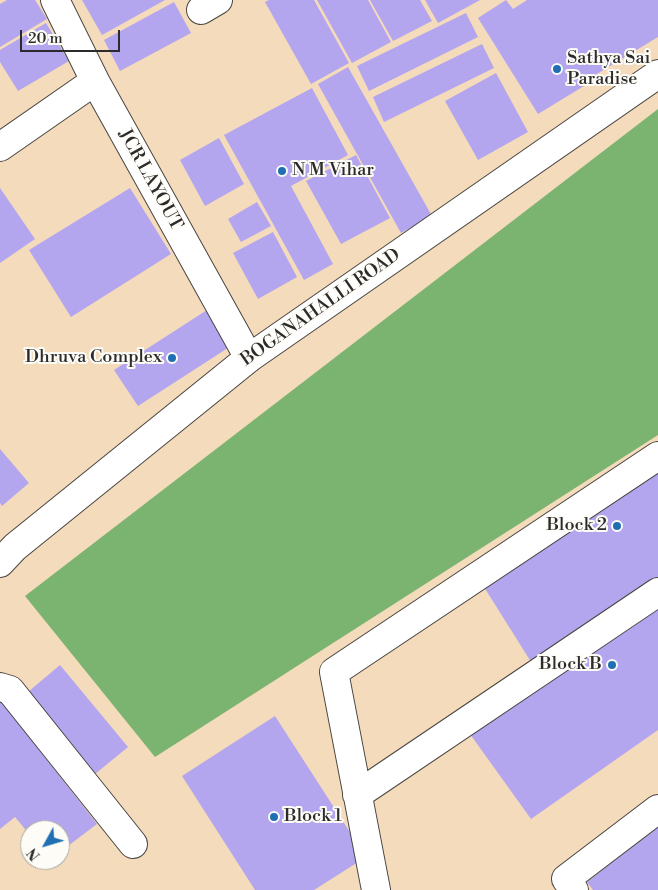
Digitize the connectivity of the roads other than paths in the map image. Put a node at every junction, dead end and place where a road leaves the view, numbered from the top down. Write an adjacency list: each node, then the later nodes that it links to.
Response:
1 (55, 0): 3 (street, JCR LAYOUT)
2 (658, 74): 5 (street, BOGANAHALLI ROAD)
3 (95, 82): 4 (street); 5 (street, JCR LAYOUT)
4 (0, 147)
5 (249, 358): 7 (street, BOGANAHALLI ROAD)
6 (658, 456): 10 (street)
7 (0, 563)
8 (658, 592): 10 (street)
9 (0, 686): 12 (street)
10 (358, 795): 13 (street)
11 (658, 809): 14 (street)
12 (133, 844)
13 (376, 890)
14 (574, 890)

